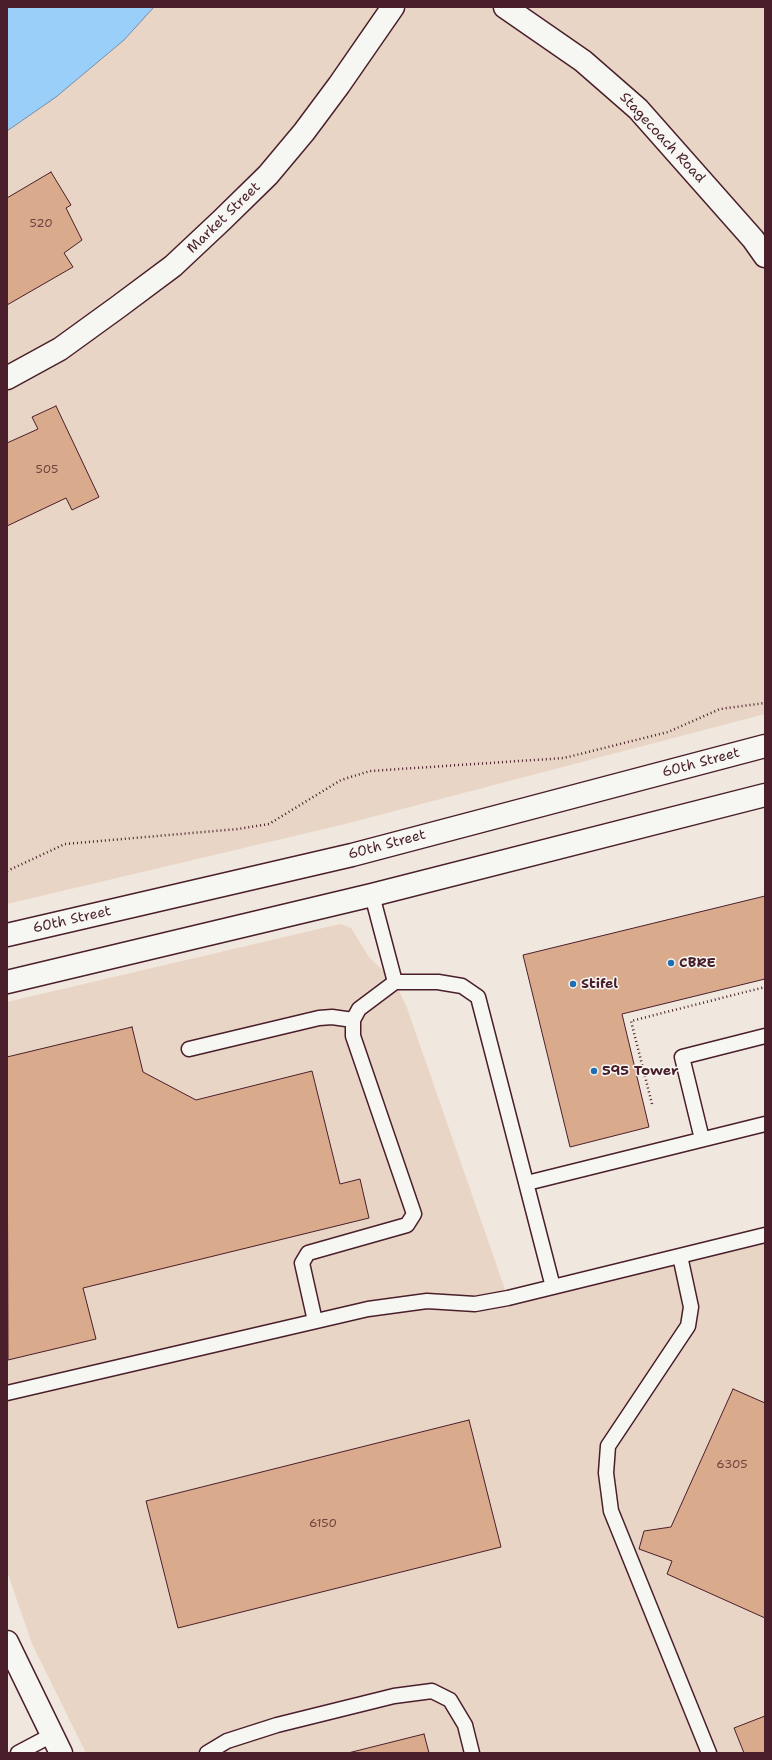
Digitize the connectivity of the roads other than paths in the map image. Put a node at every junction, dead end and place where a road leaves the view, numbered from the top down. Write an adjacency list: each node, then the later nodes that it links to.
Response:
1 (393, 7): 4 (street, Market Street)
2 (505, 7): 3 (street, Stagecoach Road)
3 (765, 256)
4 (7, 378)
5 (765, 746): 8 (street, 60th Street)
6 (765, 796): 7 (street)
7 (372, 895): 9 (street); 10 (lane)
8 (7, 935)
9 (7, 982)
10 (395, 982): 11 (lane); 16 (lane)
11 (353, 1020): 13 (lane); 20 (lane)
12 (765, 1036): 15 (lane)
13 (189, 1049)
14 (765, 1124): 15 (lane)
15 (702, 1139): 16 (lane)
16 (527, 1183): 19 (lane)
17 (765, 1235): 18 (lane)
18 (680, 1256): 19 (lane); 27 (lane)
19 (553, 1287): 20 (lane)
20 (315, 1321): 21 (lane)
21 (7, 1393)
22 (7, 1642): 23 (street)
23 (57, 1744): 24 (lane)
24 (18, 1753)
25 (207, 1753): 26 (lane)
26 (472, 1753)
27 (708, 1753)

